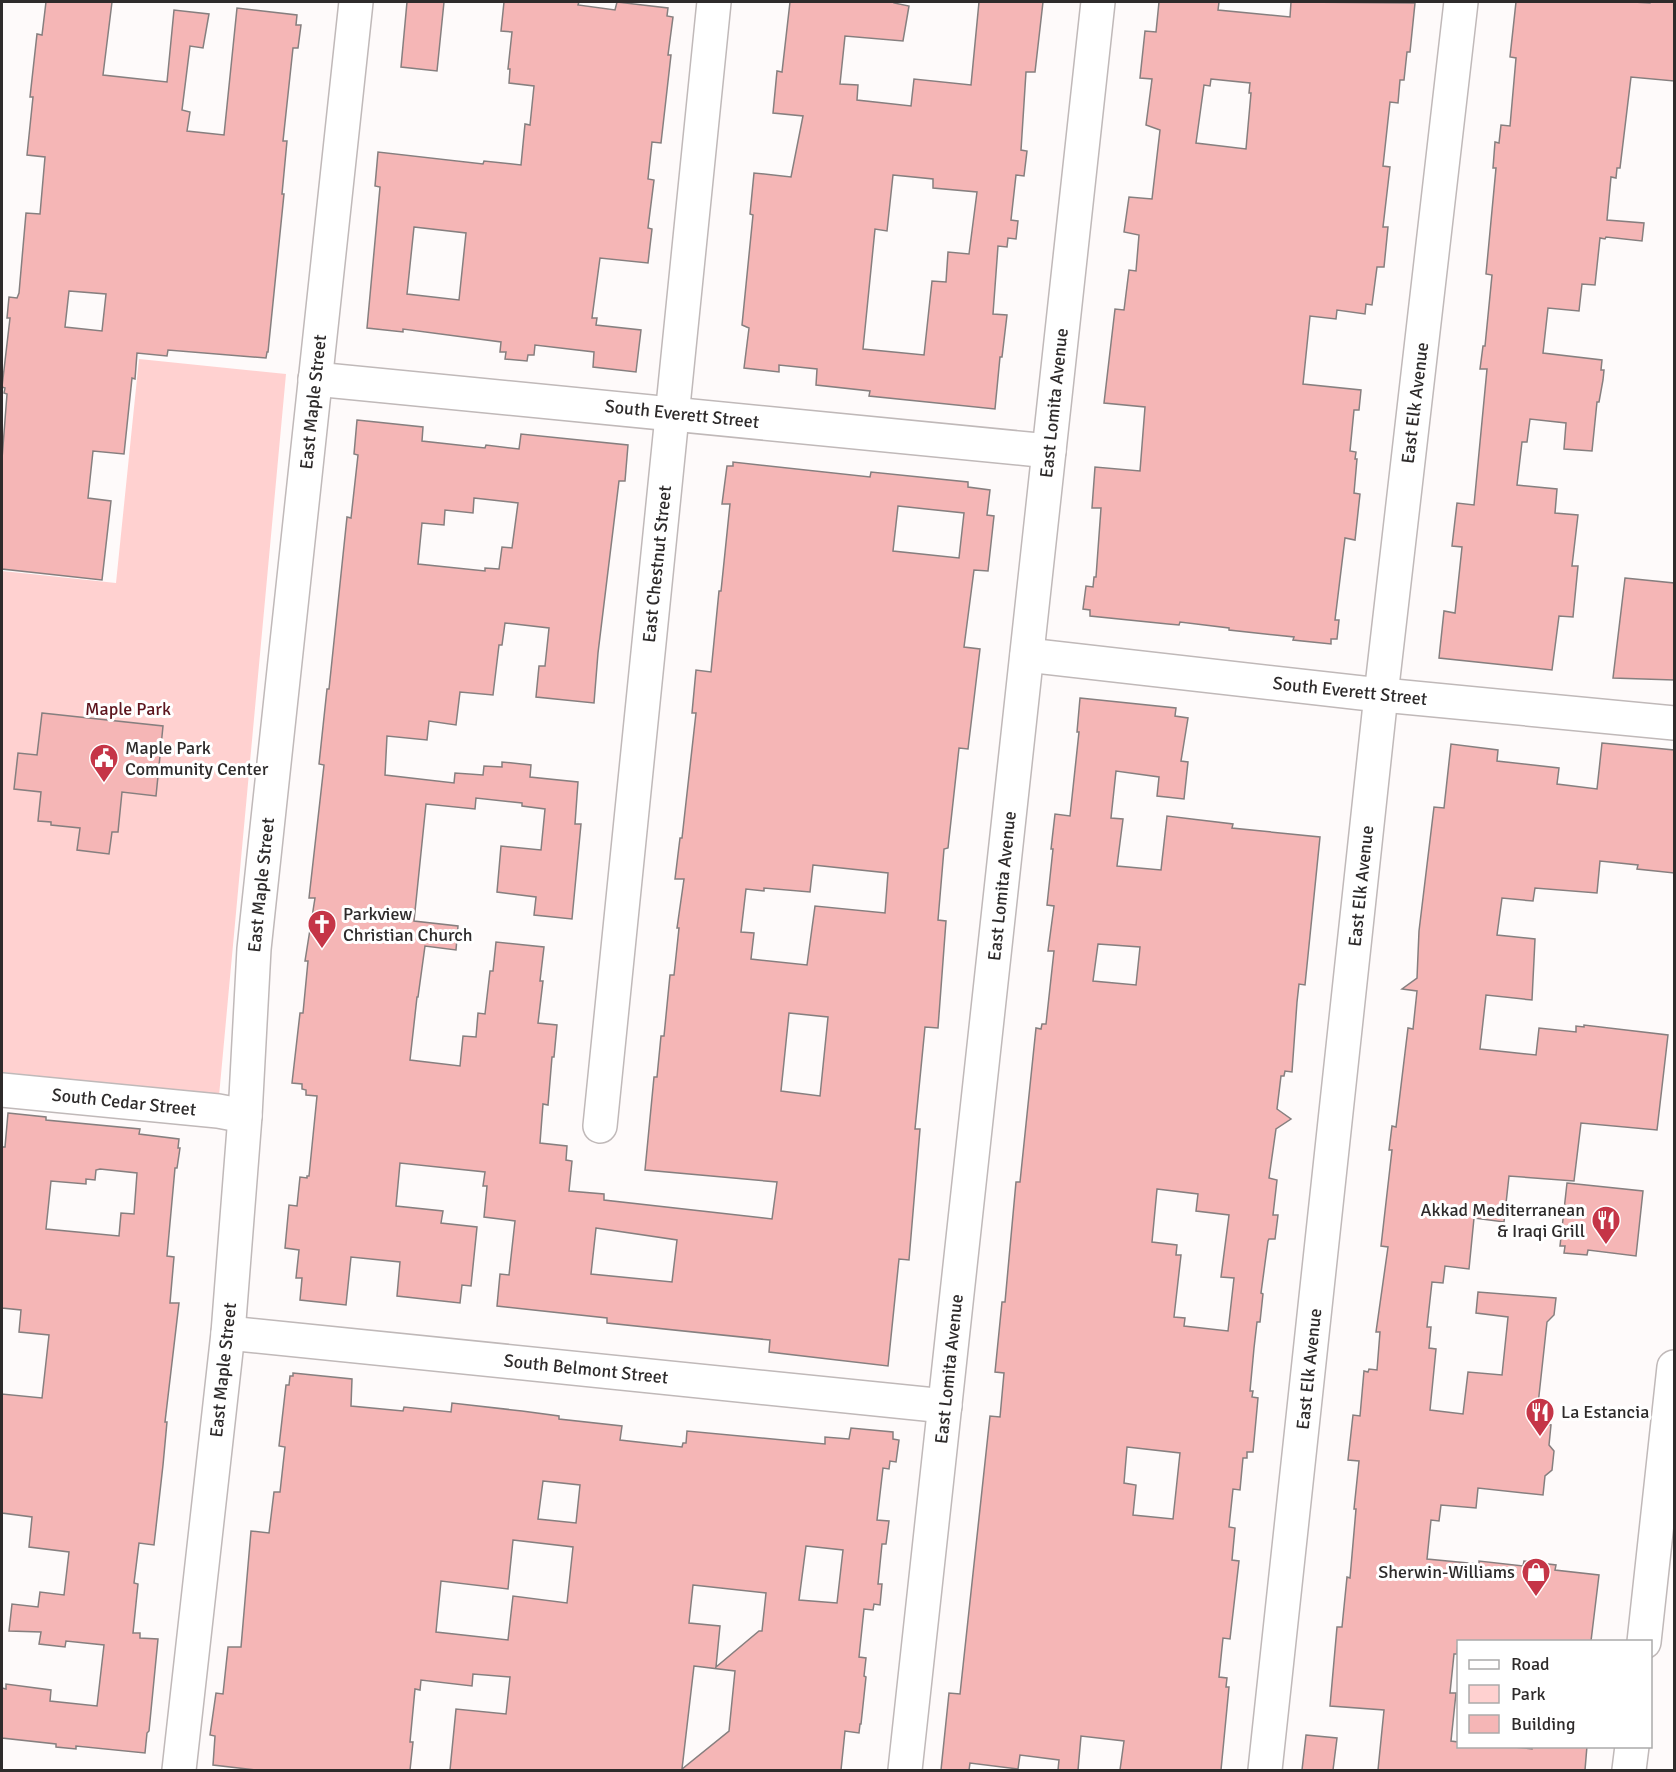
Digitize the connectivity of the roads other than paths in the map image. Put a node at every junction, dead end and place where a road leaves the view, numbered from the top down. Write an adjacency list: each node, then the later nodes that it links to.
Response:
1 (356, 2): 5 (street, East Maple Street)
2 (714, 2): 6 (street, East Chestnut Street)
3 (1098, 2): 7 (street, East Lomita Avenue)
4 (1461, 2): 9 (street, East Elk Avenue)
5 (315, 379): 6 (street, South Everett Street); 12 (street, East Maple Street)
6 (672, 412): 7 (street, South Everett Street); 13 (street, East Chestnut Street)
7 (1049, 451): 8 (street, East Lomita Avenue)
8 (1027, 654): 9 (street, South Everett Street); 16 (street, East Lomita Avenue)
9 (1381, 695): 10 (street, South Everett Street); 21 (street, East Elk Avenue)
10 (1674, 723)
11 (2, 1090): 12 (street, South Cedar Street)
12 (245, 1116): 14 (street, East Maple Street)
13 (600, 1126)
14 (228, 1333): 16 (street, South Belmont Street); 19 (street, East Maple Street)
15 (1674, 1367): 17 (street)
16 (945, 1406): 20 (street, East Lomita Avenue)
17 (1644, 1640)
18 (1632, 1748): 22 (street)
19 (179, 1770)
20 (905, 1770)
21 (1265, 1770)
22 (1629, 1770)

